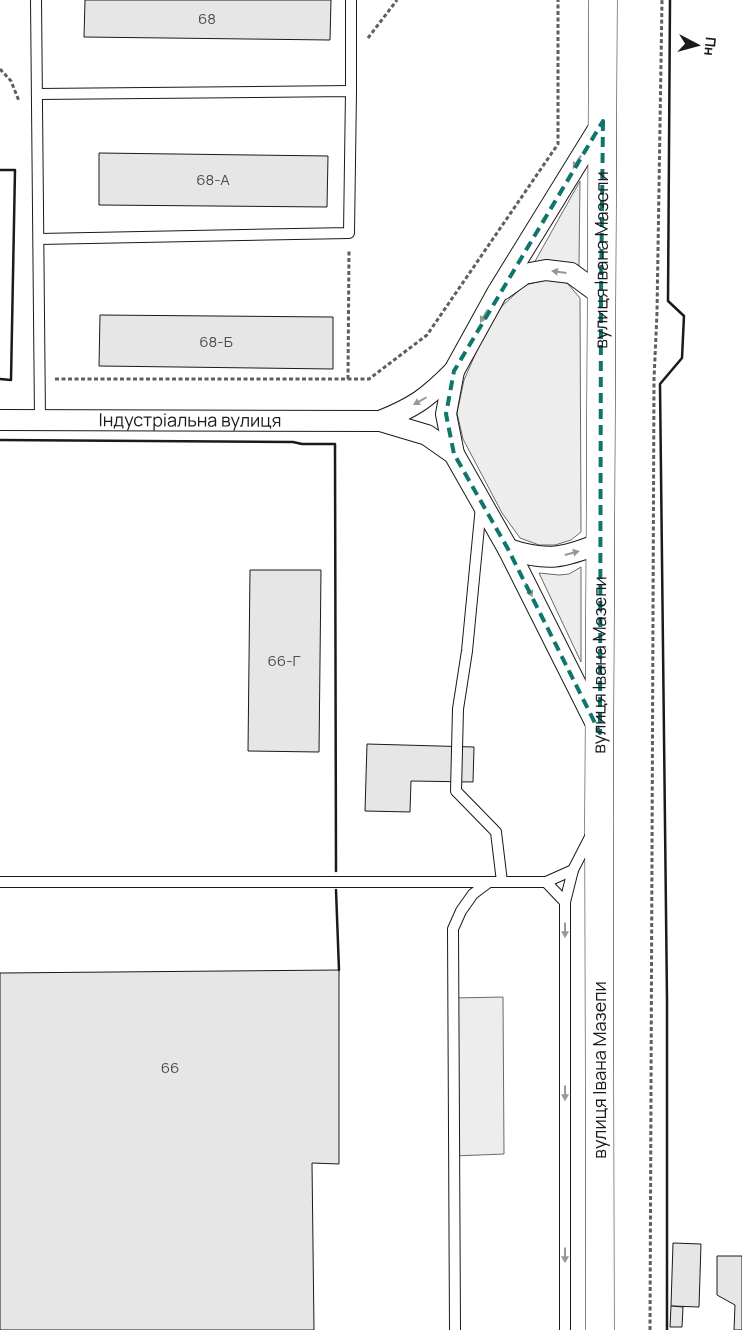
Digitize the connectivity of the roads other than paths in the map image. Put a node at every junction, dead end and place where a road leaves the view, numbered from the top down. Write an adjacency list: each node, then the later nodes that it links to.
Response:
1 (36, 0): 5 (lane)
2 (351, 0): 4 (lane)
3 (603, 0): 6 (main road, вулиця Івана Мазепи)
4 (351, 91): 5 (lane); 7 (lane)
5 (38, 94): 7 (lane)
6 (603, 121): 8 (street, one-way to 8); 9 (main road, вулиця Івана Мазепи)
7 (39, 238): 12 (lane)
8 (497, 293): 9 (street, one-way to 8); 10 (street, one-way to 10)
9 (601, 295): 16 (main road, вулиця Івана Мазепи)
10 (454, 371): 13 (street, Індустріальна вулиця, one-way to 13); 14 (street)
11 (0, 420): 12 (street, Індустріальна вулиця)
12 (40, 420): 13 (street, Індустріальна вулиця)
13 (380, 421): 14 (street, Індустріальна вулиця)
14 (454, 454): 15 (street)
15 (482, 501): 17 (street); 23 (lane)
16 (601, 543): 17 (street, one-way to 16); 18 (main road, вулиця Івана Мазепи)
17 (508, 549): 18 (street, one-way to 18)
18 (600, 733): 19 (main road, вулиця Івана Мазепи)
19 (599, 819): 20 (lane); 26 (main road, вулиця Івана Мазепи)
20 (573, 870): 24 (lane); 25 (lane)
21 (0, 882): 22 (lane)
22 (489, 882): 23 (lane); 27 (lane)
23 (502, 882): 24 (lane)
24 (546, 882): 25 (lane)
25 (565, 902): 28 (lane, one-way to 28)
26 (606, 1326)
27 (455, 1330)
28 (565, 1330)

